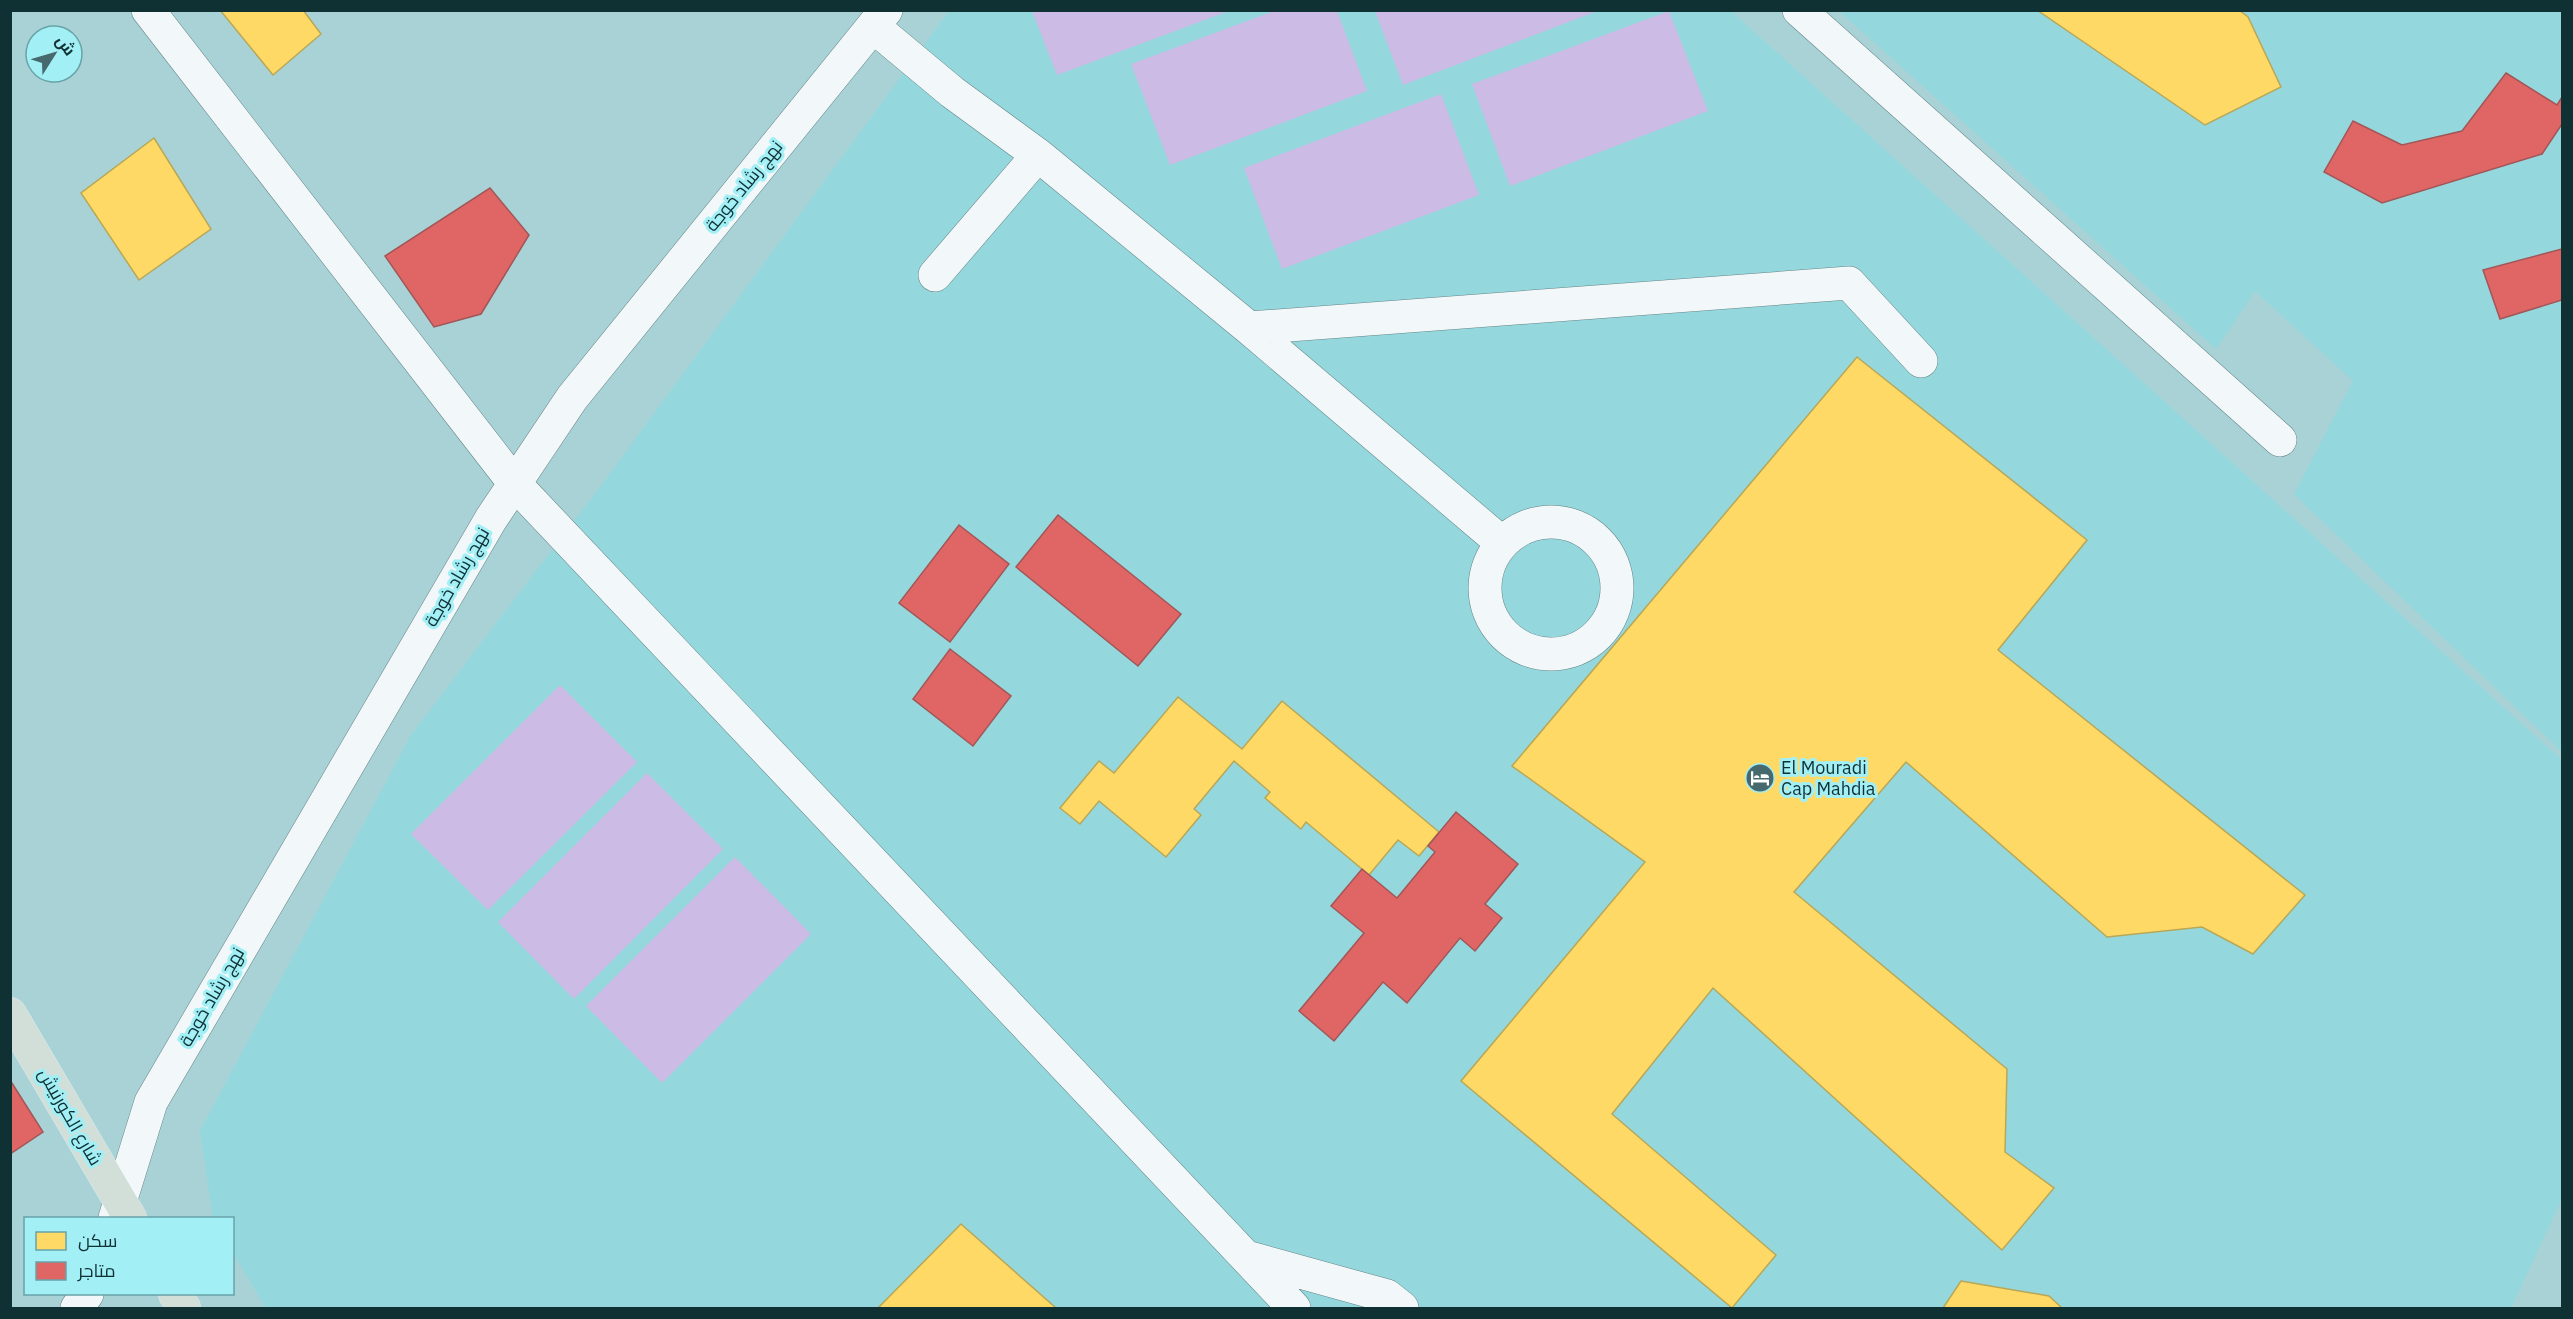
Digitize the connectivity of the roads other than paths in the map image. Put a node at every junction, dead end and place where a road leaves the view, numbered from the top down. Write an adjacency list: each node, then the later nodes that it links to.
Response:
1 (148, 10): 9 (street)
2 (1799, 10): 8 (street)
3 (880, 19): 4 (street); 9 (street, نهج رشاد خوجة)
4 (1038, 155): 5 (street); 6 (street)
5 (935, 275)
6 (1249, 328): 7 (street); 10 (street)
7 (1921, 361)
8 (2280, 440)
9 (514, 484): 12 (street, نهج رشاد خوجة); 13 (street)
10 (1502, 543): 10 (street)
11 (10, 1014): 12 (main road, شارع الكورنيش)
12 (121, 1213)
13 (1245, 1257): 18 (street); 19 (street)
14 (86, 1295): 16 (street)
15 (176, 1295): 17 (main road)
16 (76, 1308)
17 (184, 1308)
18 (1294, 1308)
19 (1402, 1308)

